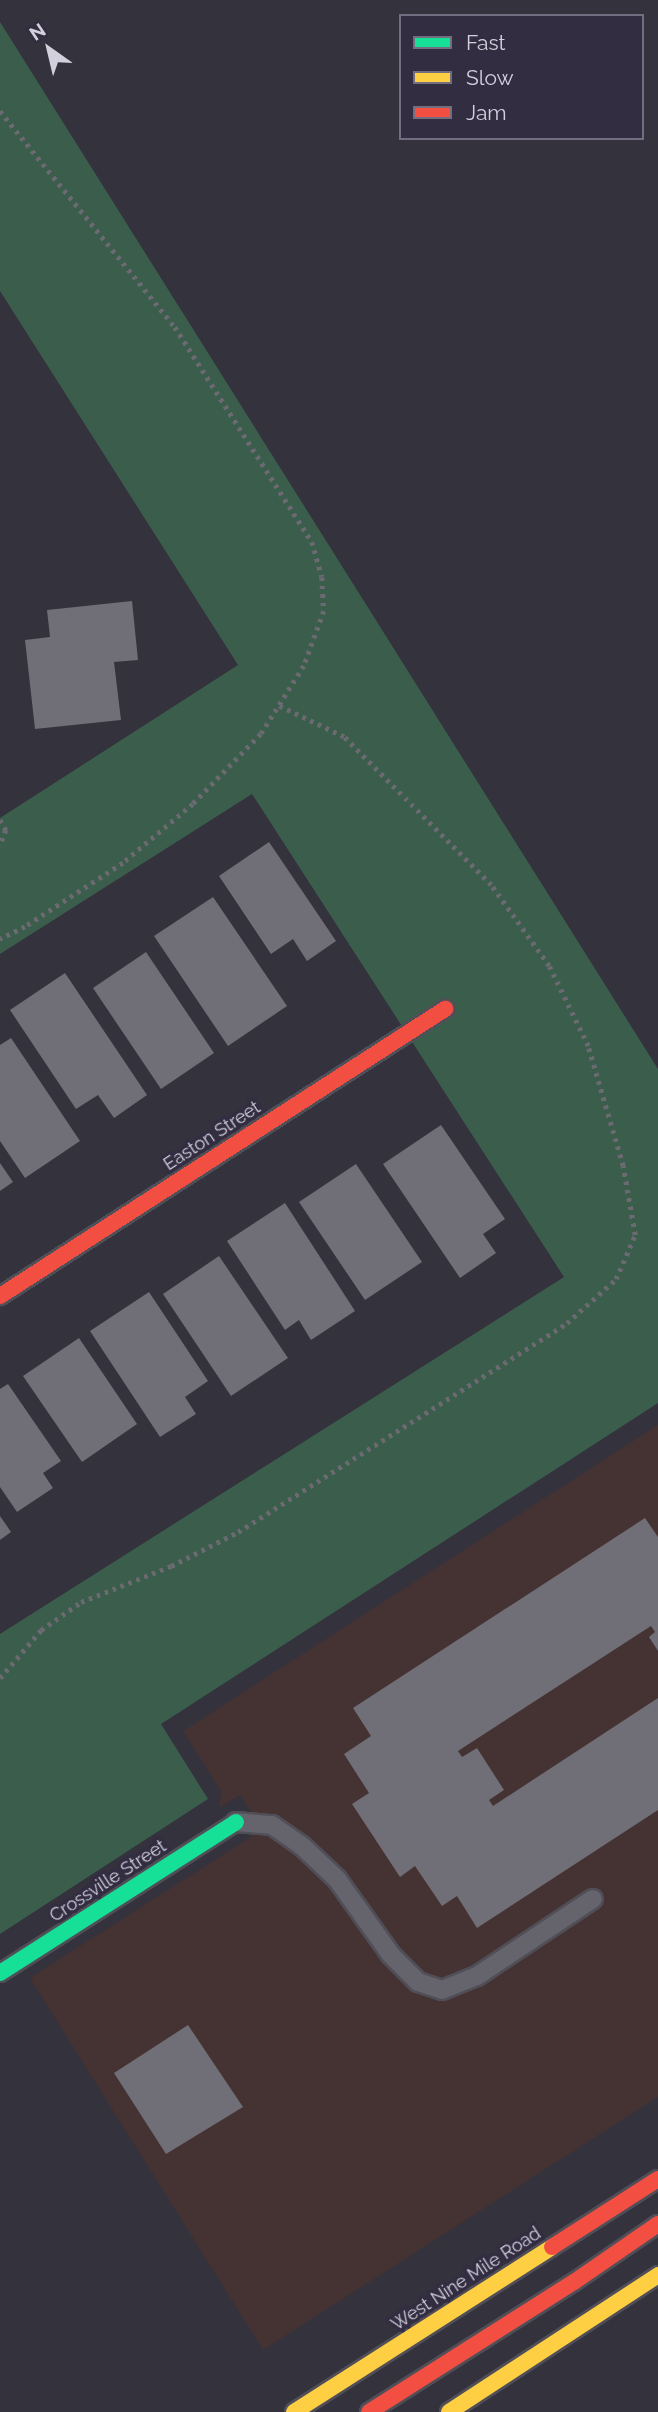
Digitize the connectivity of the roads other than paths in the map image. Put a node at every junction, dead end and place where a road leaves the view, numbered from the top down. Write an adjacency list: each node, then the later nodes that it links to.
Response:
1 (445, 1010): 2 (main road, Easton Street)
2 (0, 1296)
3 (236, 1822): 4 (lane); 5 (main road, Crossville Street)
4 (593, 1899)
5 (0, 1973)
6 (658, 2179): 9 (main road, West Nine Mile Road)
7 (658, 2224): 10 (main road)
8 (658, 2275): 11 (main road)
9 (295, 2412)
10 (369, 2412)
11 (449, 2412)

